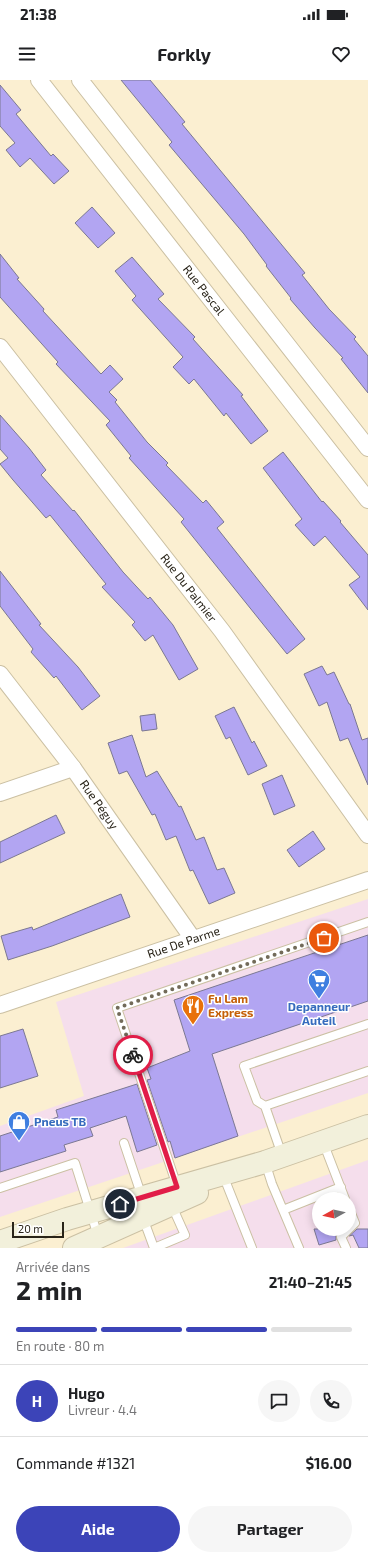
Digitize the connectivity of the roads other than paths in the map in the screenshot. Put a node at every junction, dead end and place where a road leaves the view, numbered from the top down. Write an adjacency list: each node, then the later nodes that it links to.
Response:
1 (39, 80): 5 (street, Rue Pascal)
2 (80, 80): 4 (street)
3 (0, 347): 9 (street, Rue Du Palmier)
4 (368, 448)
5 (368, 500)
6 (0, 674): 7 (street, Rue Péguy)
7 (73, 768): 8 (street); 12 (street, Rue Péguy)
8 (0, 793)
9 (368, 835)
10 (368, 880): 12 (street, Rue De Parme)
11 (368, 922): 25 (lane)
12 (194, 939): 13 (street, Rue De Parme)
13 (0, 1005)
14 (368, 1024): 16 (lane)
15 (368, 1071): 16 (lane)
16 (265, 1106): 20 (lane)
17 (368, 1126): 19 (main road)
18 (124, 1142): 26 (lane)
19 (323, 1142): 20 (main road); 22 (lane)
20 (274, 1159): 21 (main road); 25 (main road); 27 (lane)
21 (225, 1180): 25 (main road); 34 (lane)
22 (340, 1187): 24 (lane); 27 (lane)
23 (0, 1188): 28 (lane)
24 (342, 1192)
25 (174, 1195): 26 (main road); 33 (lane)
26 (142, 1207): 28 (main road); 30 (main road); 33 (lane)
27 (283, 1210): 35 (lane)
28 (91, 1212): 30 (lane); 31 (main road)
29 (342, 1236): 36 (lane)
30 (99, 1237): 32 (main road)
31 (0, 1242)
32 (74, 1248)
33 (154, 1248)
34 (252, 1248)
35 (299, 1248)
36 (346, 1248)

